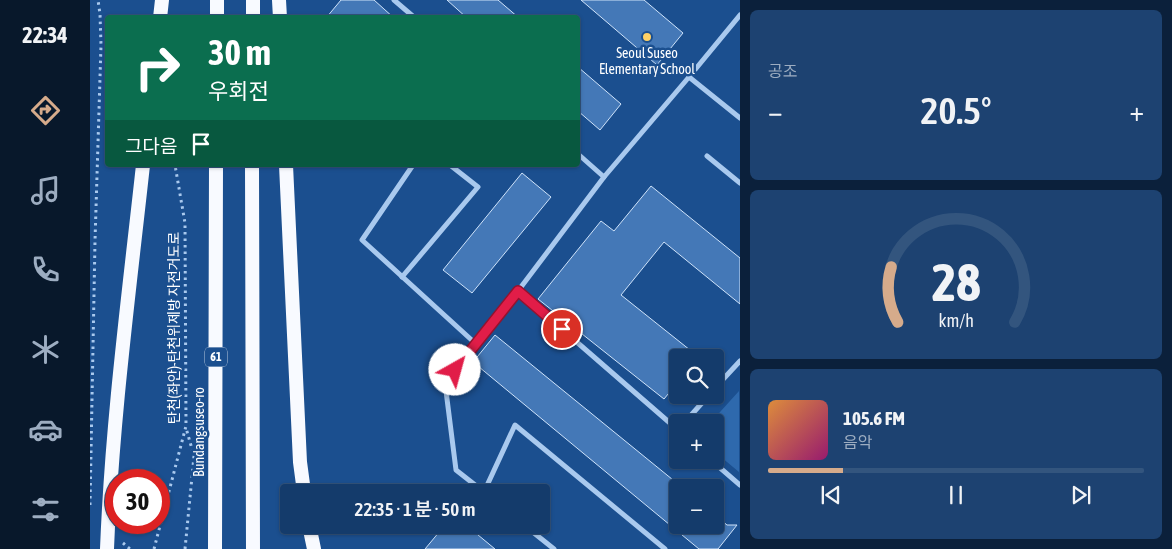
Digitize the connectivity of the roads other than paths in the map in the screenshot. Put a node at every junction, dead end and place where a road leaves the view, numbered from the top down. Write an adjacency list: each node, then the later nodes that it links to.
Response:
1 (162, 0): 6 (highway)
2 (217, 0): 7 (highway)
3 (253, 0): 8 (highway)
4 (279, 0): 9 (highway)
5 (394, 0): 10 (street)
6 (160, 15)
7 (216, 15)
8 (253, 15)
9 (280, 15)
10 (412, 15)
11 (740, 15): 12 (street)
12 (690, 77): 13 (street); 22 (street)
13 (740, 118)
14 (580, 156): 22 (street)
15 (707, 156): 23 (street)
16 (144, 167): 39 (highway, bridge)
17 (216, 167): 40 (highway, Bundangsuseo-ro / 61)
18 (252, 167): 41 (highway)
19 (286, 167): 33 (highway)
20 (412, 167): 24 (street)
21 (453, 167): 24 (street)
22 (604, 177): 25 (street)
23 (740, 183)
24 (402, 277): 26 (street)
25 (518, 291): 26 (street); 31 (street)
26 (476, 344): 34 (street)
27 (740, 361): 28 (street)
28 (724, 378)
29 (701, 404): 30 (street)
30 (692, 414)
31 (669, 422)
32 (721, 469): 36 (street)
33 (303, 484)
34 (474, 484)
35 (488, 484): 44 (street)
36 (740, 485)
37 (311, 534): 42 (highway)
38 (535, 534): 43 (street)
39 (107, 549)
40 (215, 549)
41 (252, 549)
42 (314, 549)
43 (554, 549)
44 (665, 549)

